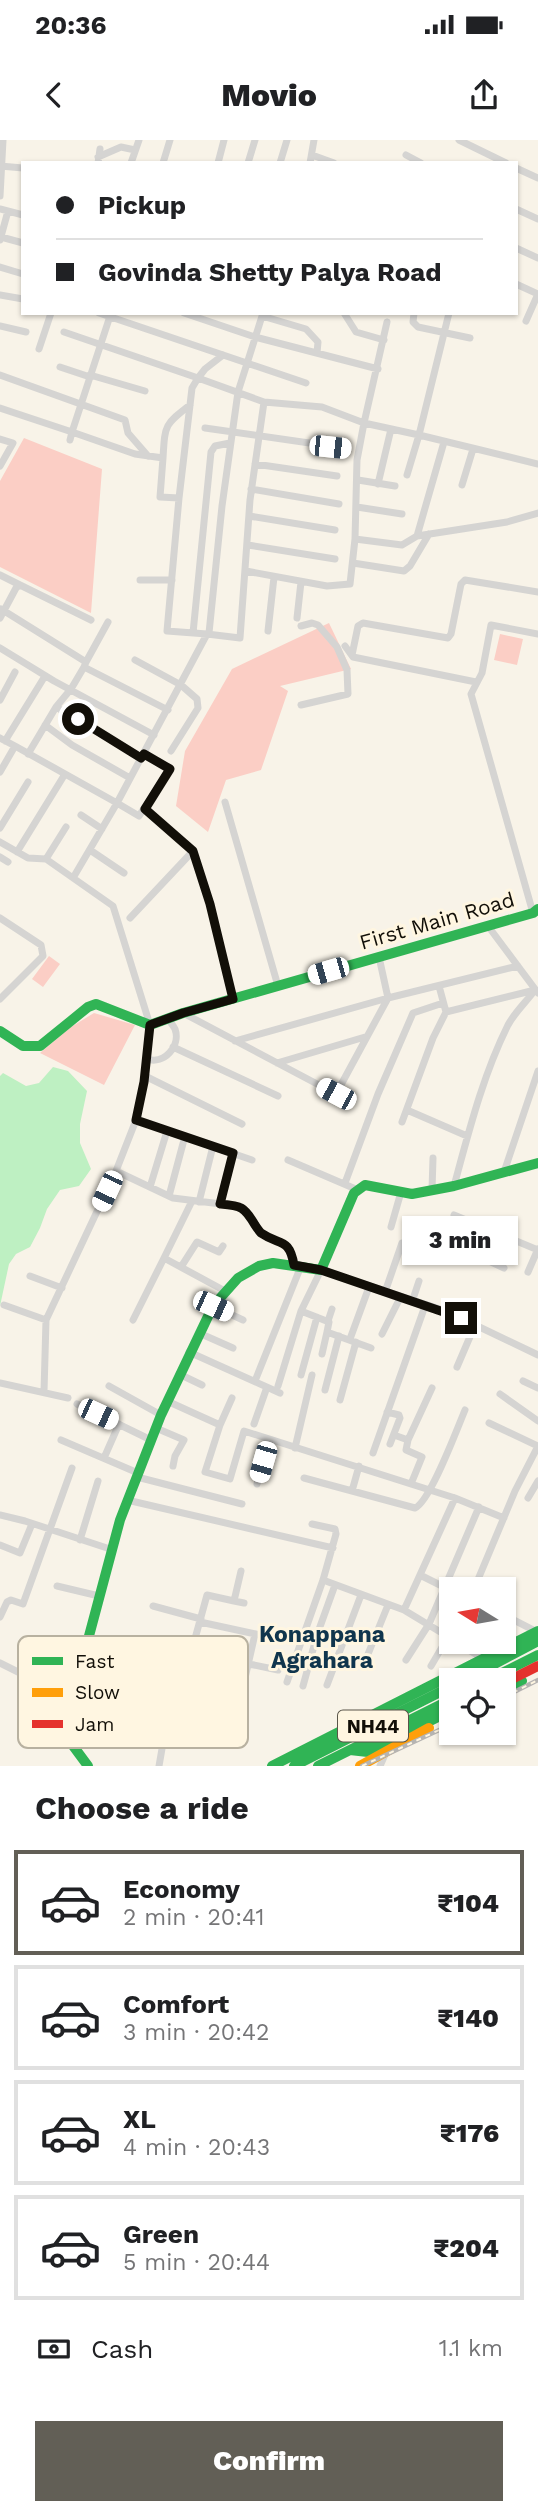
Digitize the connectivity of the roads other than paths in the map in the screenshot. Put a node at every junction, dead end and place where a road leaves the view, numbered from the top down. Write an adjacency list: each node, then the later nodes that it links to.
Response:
1 (4, 140): 20 (street)
2 (139, 140): 9 (street)
3 (170, 140): 14 (street)
4 (224, 140): 15 (street)
5 (255, 140): 16 (street)
6 (287, 140): 17 (street)
7 (314, 140): 12 (street)
8 (459, 140): 19 (street)
9 (135, 150): 11 (street); 13 (street)
10 (406, 155): 18 (street)
11 (99, 156)
12 (311, 159)
13 (132, 161)
14 (164, 161)
15 (219, 161)
16 (249, 161)
17 (281, 161)
18 (417, 161)
19 (502, 161)
20 (2, 166): 21 (street); 24 (street)
21 (21, 168)
22 (518, 169): 23 (street)
23 (538, 178)
24 (0, 196)
25 (4, 210): 27 (street); 29 (street)
26 (518, 210): 28 (street)
27 (21, 214)
28 (538, 219)
29 (0, 238): 30 (street)
30 (21, 243)
31 (518, 249): 32 (street)
32 (538, 258)
33 (0, 267): 34 (street)
34 (21, 273)
35 (518, 285): 36 (street)
36 (538, 294): 47 (street)
37 (0, 295): 38 (street)
38 (21, 299)
39 (50, 315): 57 (street)
40 (110, 315): 56 (street); 59 (street)
41 (190, 315): 53 (street)
42 (262, 315): 53 (street)
43 (265, 315): 58 (street)
44 (345, 315): 55 (street)
45 (414, 315): 52 (street)
46 (449, 315): 52 (street)
47 (526, 321)
48 (387, 323): 55 (street)
49 (0, 326): 50 (street)
50 (26, 332)
51 (64, 332): 56 (street)
52 (444, 334): 54 (street); 77 (street)
53 (255, 338): 58 (street); 60 (street)
54 (470, 338)
55 (384, 340): 62 (street)
56 (101, 344): 64 (street); 65 (street)
57 (39, 349)
58 (317, 353): 62 (street)
59 (223, 355): 60 (street); 65 (street)
60 (247, 363): 66 (street); 68 (street)
61 (60, 368): 64 (street)
62 (378, 369): 73 (street)
63 (0, 375): 70 (street)
64 (90, 376): 67 (street); 70 (street)
65 (198, 378): 68 (street); 71 (street)
66 (306, 383)
67 (145, 391)
68 (238, 392): 69 (street); 76 (street)
69 (264, 402): 73 (street); 79 (street)
70 (81, 404): 78 (street); 85 (street)
71 (190, 405): 86 (street); 97 (street)
72 (0, 408): 78 (street)
73 (364, 423): 75 (street); 92 (street)
74 (205, 428): 76 (street)
75 (391, 429): 77 (street); 93 (street)
76 (232, 433): 79 (street); 82 (street)
77 (419, 435): 81 (street); 90 (street)
78 (71, 436): 85 (street)
79 (258, 436): 83 (street); 87 (street)
80 (0, 439): 89 (street)
81 (444, 442): 84 (street); 105 (street)
82 (230, 443): 124 (street); 125 (street)
83 (344, 448)
84 (473, 449): 88 (street); 94 (street)
85 (148, 456): 86 (street)
86 (163, 458): 97 (street)
87 (255, 464): 91 (street); 96 (street)
88 (538, 464)
89 (0, 466)
90 (407, 475)
91 (337, 476)
92 (358, 480): 93 (street); 99 (street)
93 (379, 484): 95 (street)
94 (462, 485)
95 (394, 486)
96 (251, 489): 98 (street); 102 (street)
97 (179, 498): 114 (street)
98 (339, 504)
99 (357, 507): 101 (street); 106 (street)
100 (538, 513): 104 (street)
101 (402, 514)
102 (249, 516): 103 (street); 107 (street)
103 (335, 530)
104 (429, 534): 105 (street); 109 (street)
105 (417, 536): 106 (street)
106 (355, 539): 109 (street)
107 (248, 545): 108 (street); 110 (street)
108 (335, 559)
109 (353, 563): 115 (street)
110 (246, 571): 112 (street); 125 (street)
111 (0, 575): 116 (street)
112 (274, 577): 115 (street); 123 (street)
113 (140, 580): 114 (street)
114 (173, 580): 124 (street)
115 (300, 582): 119 (street)
116 (20, 585): 118 (street); 120 (street)
117 (538, 592): 127 (street)
118 (1, 613): 132 (street)
119 (297, 618)
120 (91, 620)
121 (108, 622): 132 (street)
122 (300, 626): 128 (street)
123 (268, 631)
124 (193, 633): 125 (street)
125 (208, 633): 136 (street)
126 (538, 634): 135 (street)
127 (354, 642): 128 (street); 130 (street)
128 (341, 647): 130 (street); 139 (street)
129 (0, 648): 134 (street)
130 (352, 655): 135 (street)
131 (135, 660): 136 (street)
132 (85, 664): 137 (street); 141 (street)
133 (15, 672): 138 (street)
134 (45, 676): 137 (street); 144 (street)
135 (476, 682): 169 (street)
136 (181, 685): 141 (street); 146 (street)
137 (71, 689): 140 (street); 143 (street)
138 (0, 700)
139 (301, 705)
140 (56, 707): 142 (street); 148 (street)
141 (168, 710): 143 (street)
142 (45, 726): 147 (street); 151 (street)
143 (155, 735): 148 (street)
144 (3, 740): 145 (street)
145 (15, 746): 147 (street); 149 (street)
146 (171, 751)
147 (29, 754): 150 (street)
148 (143, 756): 151 (street); 155 (street)
149 (0, 772)
150 (65, 774): 154 (street); 163 (street)
151 (130, 778): 154 (street)
152 (28, 782): 158 (street)
153 (225, 802): 175 (street)
154 (117, 803): 155 (street); 159 (street)
155 (145, 809): 162 (street)
156 (81, 815): 159 (street)
157 (66, 827): 165 (street)
158 (0, 828)
159 (102, 829): 161 (street)
160 (0, 842): 163 (street)
161 (90, 850): 167 (street); 168 (street)
162 (193, 851): 171 (street); 180 (street)
163 (17, 852): 165 (street)
164 (0, 857): 166 (street)
165 (46, 859): 168 (street)
166 (8, 862)
167 (124, 873)
168 (73, 878): 185 (street)
169 (536, 912): 172 (main road, First Main Road)
170 (0, 918): 179 (street)
171 (130, 918)
172 (488, 926): 173 (main road, First Main Road); 174 (street)
173 (379, 957): 175 (main road, First Main Road); 178 (street)
174 (518, 966): 176 (street); 177 (street)
175 (278, 986): 180 (main road, First Main Road)
176 (439, 986): 178 (street); 181 (street)
177 (537, 992): 183 (street); 201 (street)
178 (388, 998): 187 (street); 188 (street)
179 (0, 999)
180 (233, 999): 182 (main road, First Main Road)
181 (443, 1003): 183 (street); 210 (street)
182 (183, 1013): 184 (main road, First Main Road); 188 (street)
183 (446, 1013): 195 (street)
184 (168, 1018): 185 (main road, First Main Road); 189 (street)
185 (150, 1025): 186 (main road); 190 (street)
186 (0, 1031)
187 (365, 1037): 191 (street); 191 (street)
188 (235, 1041): 191 (street)
189 (173, 1047): 190 (street); 194 (street)
190 (147, 1059): 193 (street)
191 (277, 1063)
192 (537, 1075): 209 (street)
193 (145, 1076): 196 (street); 198 (street)
194 (278, 1096)
195 (407, 1110): 197 (street); 201 (street)
196 (136, 1120): 199 (street); 208 (street)
197 (402, 1122)
198 (242, 1124)
199 (167, 1131): 200 (street); 212 (street)
200 (185, 1136): 202 (street); 216 (street)
201 (467, 1136): 211 (street)
202 (213, 1146): 203 (street); 217 (street)
203 (233, 1153): 205 (street); 218 (street)
204 (433, 1158): 214 (street)
205 (251, 1160)
206 (288, 1160): 210 (street)
207 (538, 1163): 209 (main road)
208 (116, 1171): 212 (street); 236 (street)
209 (504, 1172): 211 (main road)
210 (345, 1183): 213 (street)
211 (454, 1186): 214 (main road)
212 (150, 1187): 216 (street)
213 (358, 1190): 215 (main road); 231 (main road)
214 (432, 1190): 215 (main road)
215 (401, 1192): 221 (street)
216 (169, 1196): 217 (street)
217 (195, 1201): 218 (street); 227 (street)
218 (220, 1204): 228 (street)
219 (454, 1215): 220 (street)
220 (474, 1223): 225 (street); 226 (street)
221 (391, 1227)
222 (402, 1243): 238 (street)
223 (454, 1245): 225 (street)
224 (223, 1246): 229 (street)
225 (463, 1249): 230 (street)
226 (538, 1250): 232 (street)
227 (164, 1258): 229 (street); 248 (street)
228 (298, 1265): 231 (main road); 237 (main road); 266 (street)
229 (181, 1267): 237 (street)
230 (504, 1268)
231 (321, 1270): 235 (street); 245 (street)
232 (528, 1272)
233 (30, 1276): 236 (street)
234 (419, 1281): 240 (street)
235 (369, 1287): 238 (street); 256 (street)
236 (62, 1288): 247 (street)
237 (225, 1291): 242 (main road)
238 (384, 1292): 239 (street)
239 (400, 1297): 240 (street); 254 (street)
240 (412, 1302): 243 (street)
241 (4, 1305): 247 (street)
242 (213, 1306): 249 (street); 253 (main road)
243 (425, 1306): 251 (street); 283 (street)
244 (332, 1309): 250 (street)
245 (301, 1311): 246 (street); 271 (street)
246 (317, 1317): 250 (street); 264 (street)
247 (46, 1320): 275 (street)
248 (133, 1320)
249 (243, 1320)
250 (328, 1321): 252 (street)
251 (475, 1325): 261 (street); 262 (street)
252 (327, 1332): 255 (street); 260 (street)
253 (199, 1333): 257 (street); 259 (main road)
254 (382, 1334)
255 (339, 1336): 256 (street); 274 (street)
256 (353, 1340): 258 (street); 279 (street)
257 (233, 1348)
258 (371, 1348)
259 (190, 1352): 263 (main road); 266 (street)
260 (322, 1354)
261 (538, 1354)
262 (457, 1367)
263 (179, 1374): 268 (street); 280 (main road)
264 (302, 1375)
265 (312, 1375): 298 (street)
266 (254, 1381): 271 (street)
267 (523, 1381): 273 (street)
268 (202, 1385)
269 (1, 1386): 275 (street)
270 (109, 1387): 284 (street)
271 (267, 1387): 288 (street)
272 (432, 1388): 295 (street)
273 (538, 1388)
274 (325, 1390)
275 (44, 1392): 277 (street)
276 (500, 1394): 285 (street)
277 (68, 1398)
278 (232, 1398): 289 (street)
279 (340, 1400)
280 (167, 1401): 284 (main road); 289 (street)
281 (77, 1405): 287 (street)
282 (466, 1410): 312 (street)
283 (387, 1412): 291 (street); 299 (street)
284 (161, 1415): 290 (main road)
285 (538, 1421)
286 (489, 1423): 297 (street)
287 (119, 1424): 293 (street); 300 (street)
288 (254, 1424)
289 (220, 1425): 294 (street)
290 (156, 1428): 293 (main road); 301 (street)
291 (394, 1435): 295 (street); 296 (street)
292 (61, 1440): 300 (street)
293 (151, 1440): 304 (main road)
294 (269, 1440): 298 (street); 309 (street)
295 (408, 1440): 310 (street)
296 (390, 1444)
297 (538, 1446): 308 (street)
298 (295, 1448): 302 (street)
299 (373, 1453)
300 (104, 1458): 304 (street)
301 (173, 1466)
302 (359, 1466): 310 (street); 313 (street)
303 (72, 1468): 323 (street)
304 (138, 1475): 316 (main road); 317 (street)
305 (304, 1478): 313 (street)
306 (538, 1480): 311 (street)
307 (98, 1481): 324 (street)
308 (519, 1483): 311 (street); 320 (street)
309 (257, 1484)
310 (411, 1484): 312 (street)
311 (533, 1489): 315 (street)
312 (430, 1490): 313 (street); 314 (street)
313 (352, 1491)
314 (455, 1497): 318 (street); 329 (street)
315 (528, 1498)
316 (127, 1500): 326 (street); 327 (main road)
317 (242, 1504)
318 (479, 1507): 320 (street); 330 (street)
319 (0, 1515): 321 (street)
320 (504, 1518): 331 (street)
321 (32, 1524): 323 (street); 325 (street)
322 (312, 1524): 326 (street)
323 (50, 1530): 324 (street); 344 (street)
324 (80, 1540): 327 (street)
325 (0, 1545)
326 (332, 1548): 332 (street)
327 (110, 1549): 337 (main road)
328 (241, 1571): 338 (street)
329 (420, 1576): 335 (street); 343 (street)
330 (453, 1577)
331 (479, 1577)
332 (323, 1580): 333 (street); 371 (street)
333 (335, 1585): 336 (street); 374 (street)
334 (57, 1586): 337 (street)
335 (439, 1586)
336 (362, 1595): 340 (street); 373 (street)
337 (99, 1596): 350 (main road)
338 (234, 1601): 339 (street); 345 (street)
339 (244, 1603)
340 (388, 1605): 343 (street); 357 (street)
341 (153, 1606): 345 (street)
342 (439, 1606): 347 (street)
343 (404, 1610): 347 (street)
344 (0, 1617)
345 (201, 1621): 349 (street); 351 (street)
346 (516, 1623): 352 (street)
347 (429, 1624): 348 (street); 359 (street)
348 (439, 1631)
349 (256, 1634): 353 (street); 361 (street)
350 (88, 1636)
351 (197, 1636)
352 (538, 1638): 358 (main road); 363 (main road); 364 (main road)
353 (279, 1639)
354 (440, 1654): 362 (street)
355 (475, 1654): 358 (street)
356 (538, 1658): 365 (main road); 367 (main road)
357 (366, 1659)
358 (484, 1659): 387 (main road)
359 (407, 1660)
360 (0, 1663): 368 (street)
361 (248, 1664): 366 (street)
362 (431, 1666)
363 (485, 1668)
364 (491, 1668)
365 (515, 1668)
366 (278, 1670)
367 (516, 1670)
368 (18, 1672)
369 (537, 1673): 370 (main road); 372 (main road)
370 (516, 1679)
371 (287, 1682)
372 (516, 1684)
373 (327, 1685)
374 (303, 1686)
375 (439, 1694): 388 (main road, NH44)
376 (439, 1695): 389 (main road)
377 (439, 1707): 384 (main road)
378 (439, 1708): 391 (main road, NH44)
379 (439, 1716): 384 (main road)
380 (439, 1723): 383 (main road)
381 (77, 1748): 385 (main road)
382 (162, 1748): 386 (street)
383 (387, 1749): 392 (main road); 393 (street)
384 (350, 1750): 390 (main road)
385 (88, 1766)
386 (159, 1766)
387 (272, 1766)
388 (294, 1766)
389 (303, 1766)
390 (318, 1766)
391 (326, 1766)
392 (360, 1766)
393 (380, 1766)

